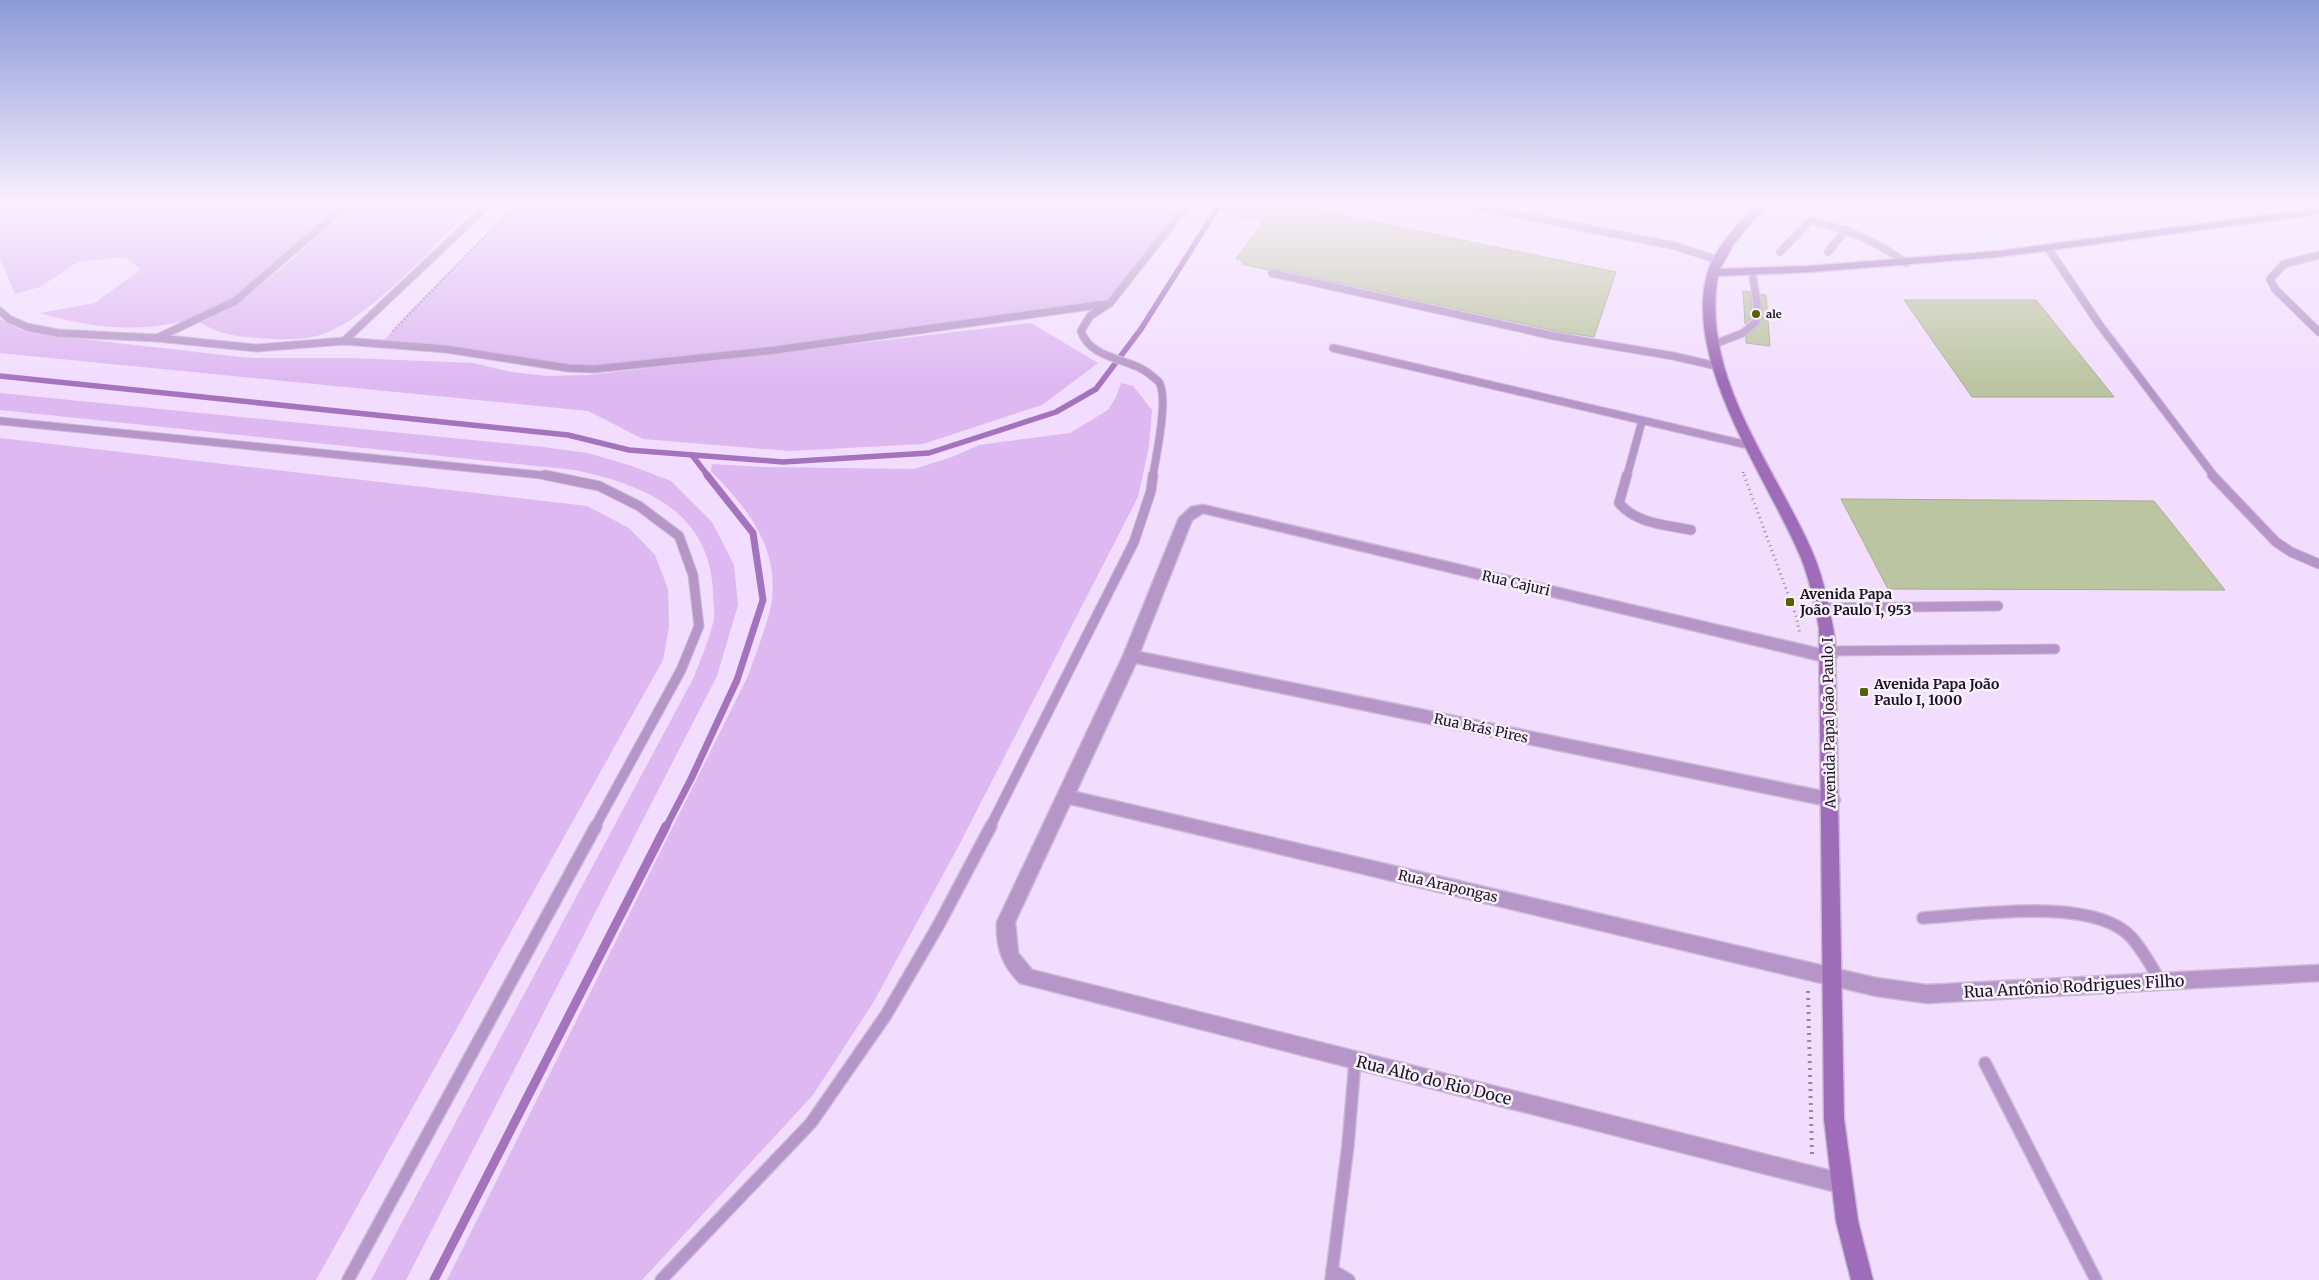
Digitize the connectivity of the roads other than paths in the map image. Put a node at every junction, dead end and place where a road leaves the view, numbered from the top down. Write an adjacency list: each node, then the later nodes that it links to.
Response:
1 (280, 264): 14 (lane)
2 (426, 264): 15 (lane)
3 (1141, 264): 11 (lane)
4 (1711, 264): 8 (lane)
5 (1892, 264): 9 (main road)
6 (2059, 264): 23 (lane)
7 (2287, 264): 13 (lane)
8 (1716, 266): 9 (main road); 16 (main road, Avenida Papa João Paulo I)
9 (1752, 271): 16 (lane)
10 (1272, 273): 18 (lane)
11 (1110, 303): 15 (lane); 40 (lane)
12 (0, 311): 14 (lane)
13 (2319, 332)
14 (157, 338): 15 (lane)
15 (344, 342)
16 (1712, 345): 18 (main road, Avenida Papa João Paulo I)
17 (1333, 348): 20 (lane)
18 (1717, 366): 21 (main road, Avenida Papa João Paulo I)
19 (0, 421): 39 (lane)
20 (1642, 421): 21 (lane); 22 (lane)
21 (1752, 446): 25 (main road, Avenida Papa João Paulo I)
22 (1691, 530)
23 (2319, 564)
24 (1998, 606): 25 (lane)
25 (1822, 608): 27 (main road, Avenida Papa João Paulo I)
26 (2054, 649): 27 (lane)
27 (1829, 654): 28 (street, Rua Cajuri); 30 (main road, Avenida Papa João Paulo I)
28 (1131, 656): 29 (street); 30 (street, Rua Brás Pires)
29 (1065, 796): 33 (street, Rua Arapongas); 35 (street, Rua Alto do Rio Doce)
30 (1832, 800): 33 (main road, Avenida Papa João Paulo I)
31 (1922, 918): 34 (lane)
32 (2319, 973): 34 (street, Rua Antônio Rodrigues Filho)
33 (1831, 976): 34 (street, Rua Antônio Rodrigues Filho); 37 (main road, Avenida Papa João Paulo I)
34 (2161, 982)
35 (1355, 1061): 37 (street, Rua Alto do Rio Doce); 38 (lane)
36 (1985, 1063): 43 (lane)
37 (1840, 1183): 42 (main road, Avenida Papa João Paulo I)
38 (1332, 1275): 41 (lane)
39 (348, 1280)
40 (661, 1280)
41 (1350, 1280)
42 (1862, 1280)
43 (2096, 1280)

